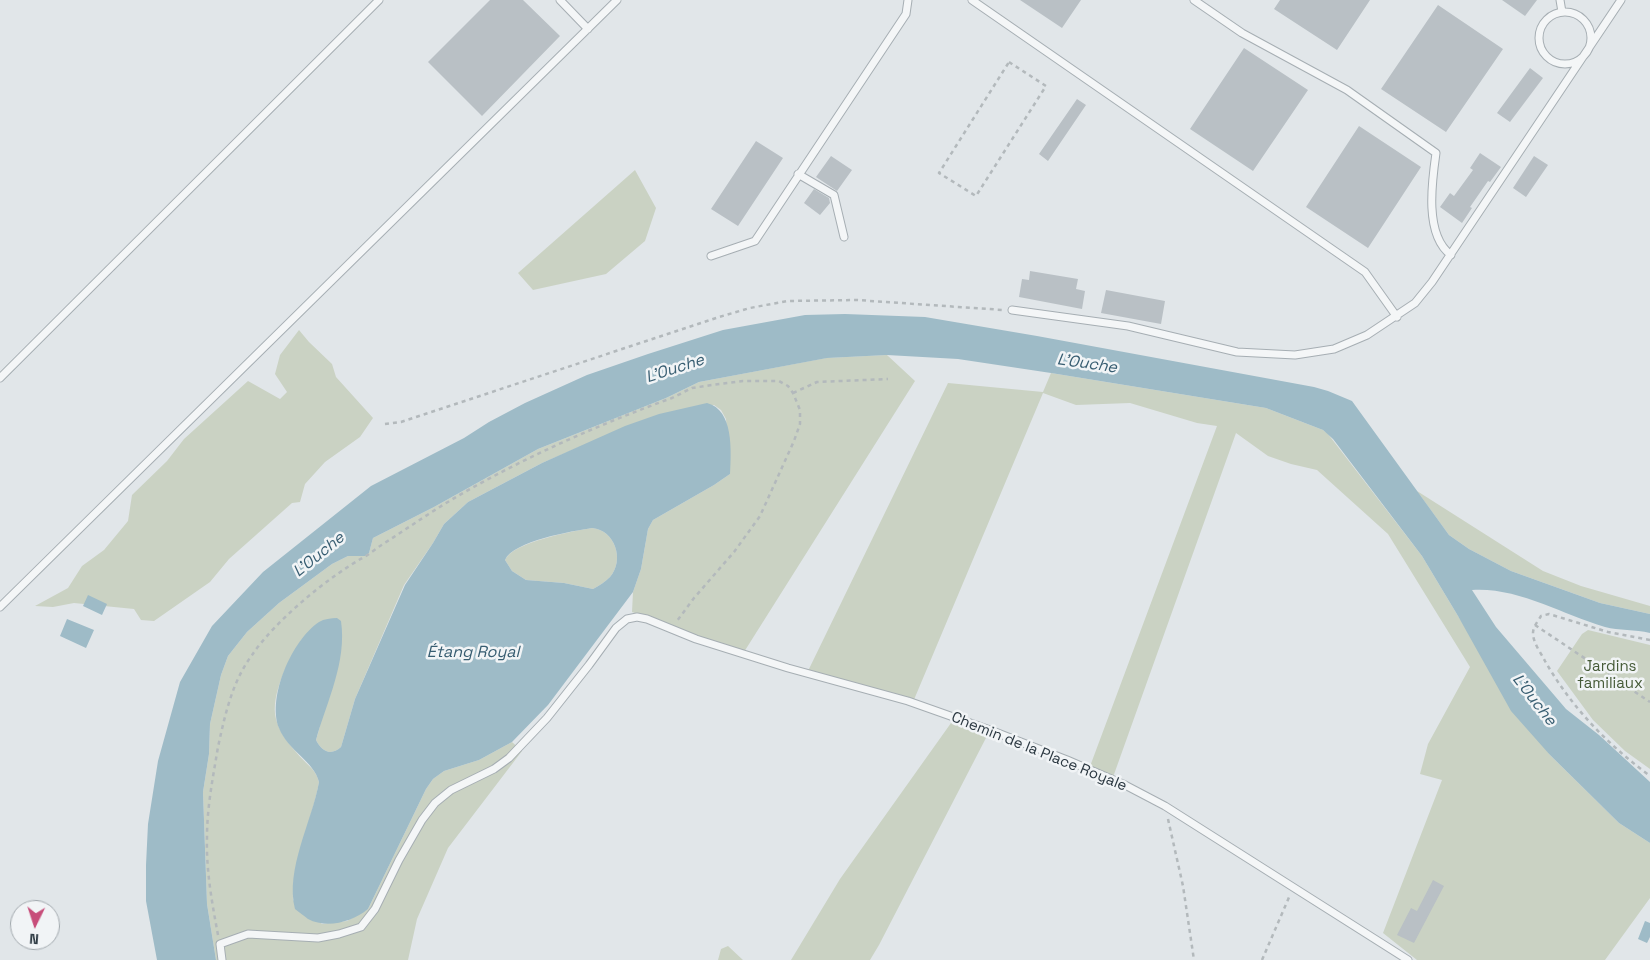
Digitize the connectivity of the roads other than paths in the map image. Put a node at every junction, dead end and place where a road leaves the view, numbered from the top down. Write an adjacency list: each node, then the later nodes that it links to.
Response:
1 (379, 0): 18 (lane)
2 (560, 0): 10 (lane)
3 (617, 0): 10 (lane)
4 (908, 0): 12 (lane)
5 (972, 0): 17 (lane)
6 (1194, 0): 14 (lane)
7 (1560, 0): 9 (lane)
8 (1621, 0): 11 (lane)
9 (1562, 12): 11 (lane); 11 (lane)
10 (588, 29): 19 (lane)
11 (1586, 53): 14 (lane)
12 (798, 174): 13 (lane); 15 (lane)
13 (844, 236)
14 (1451, 255): 17 (lane)
15 (711, 256)
16 (1012, 310): 17 (lane)
17 (1397, 317)
18 (0, 378)
19 (0, 607)
20 (222, 960): 21 (lane, Chemin de la Place Royale)
21 (1408, 960)

